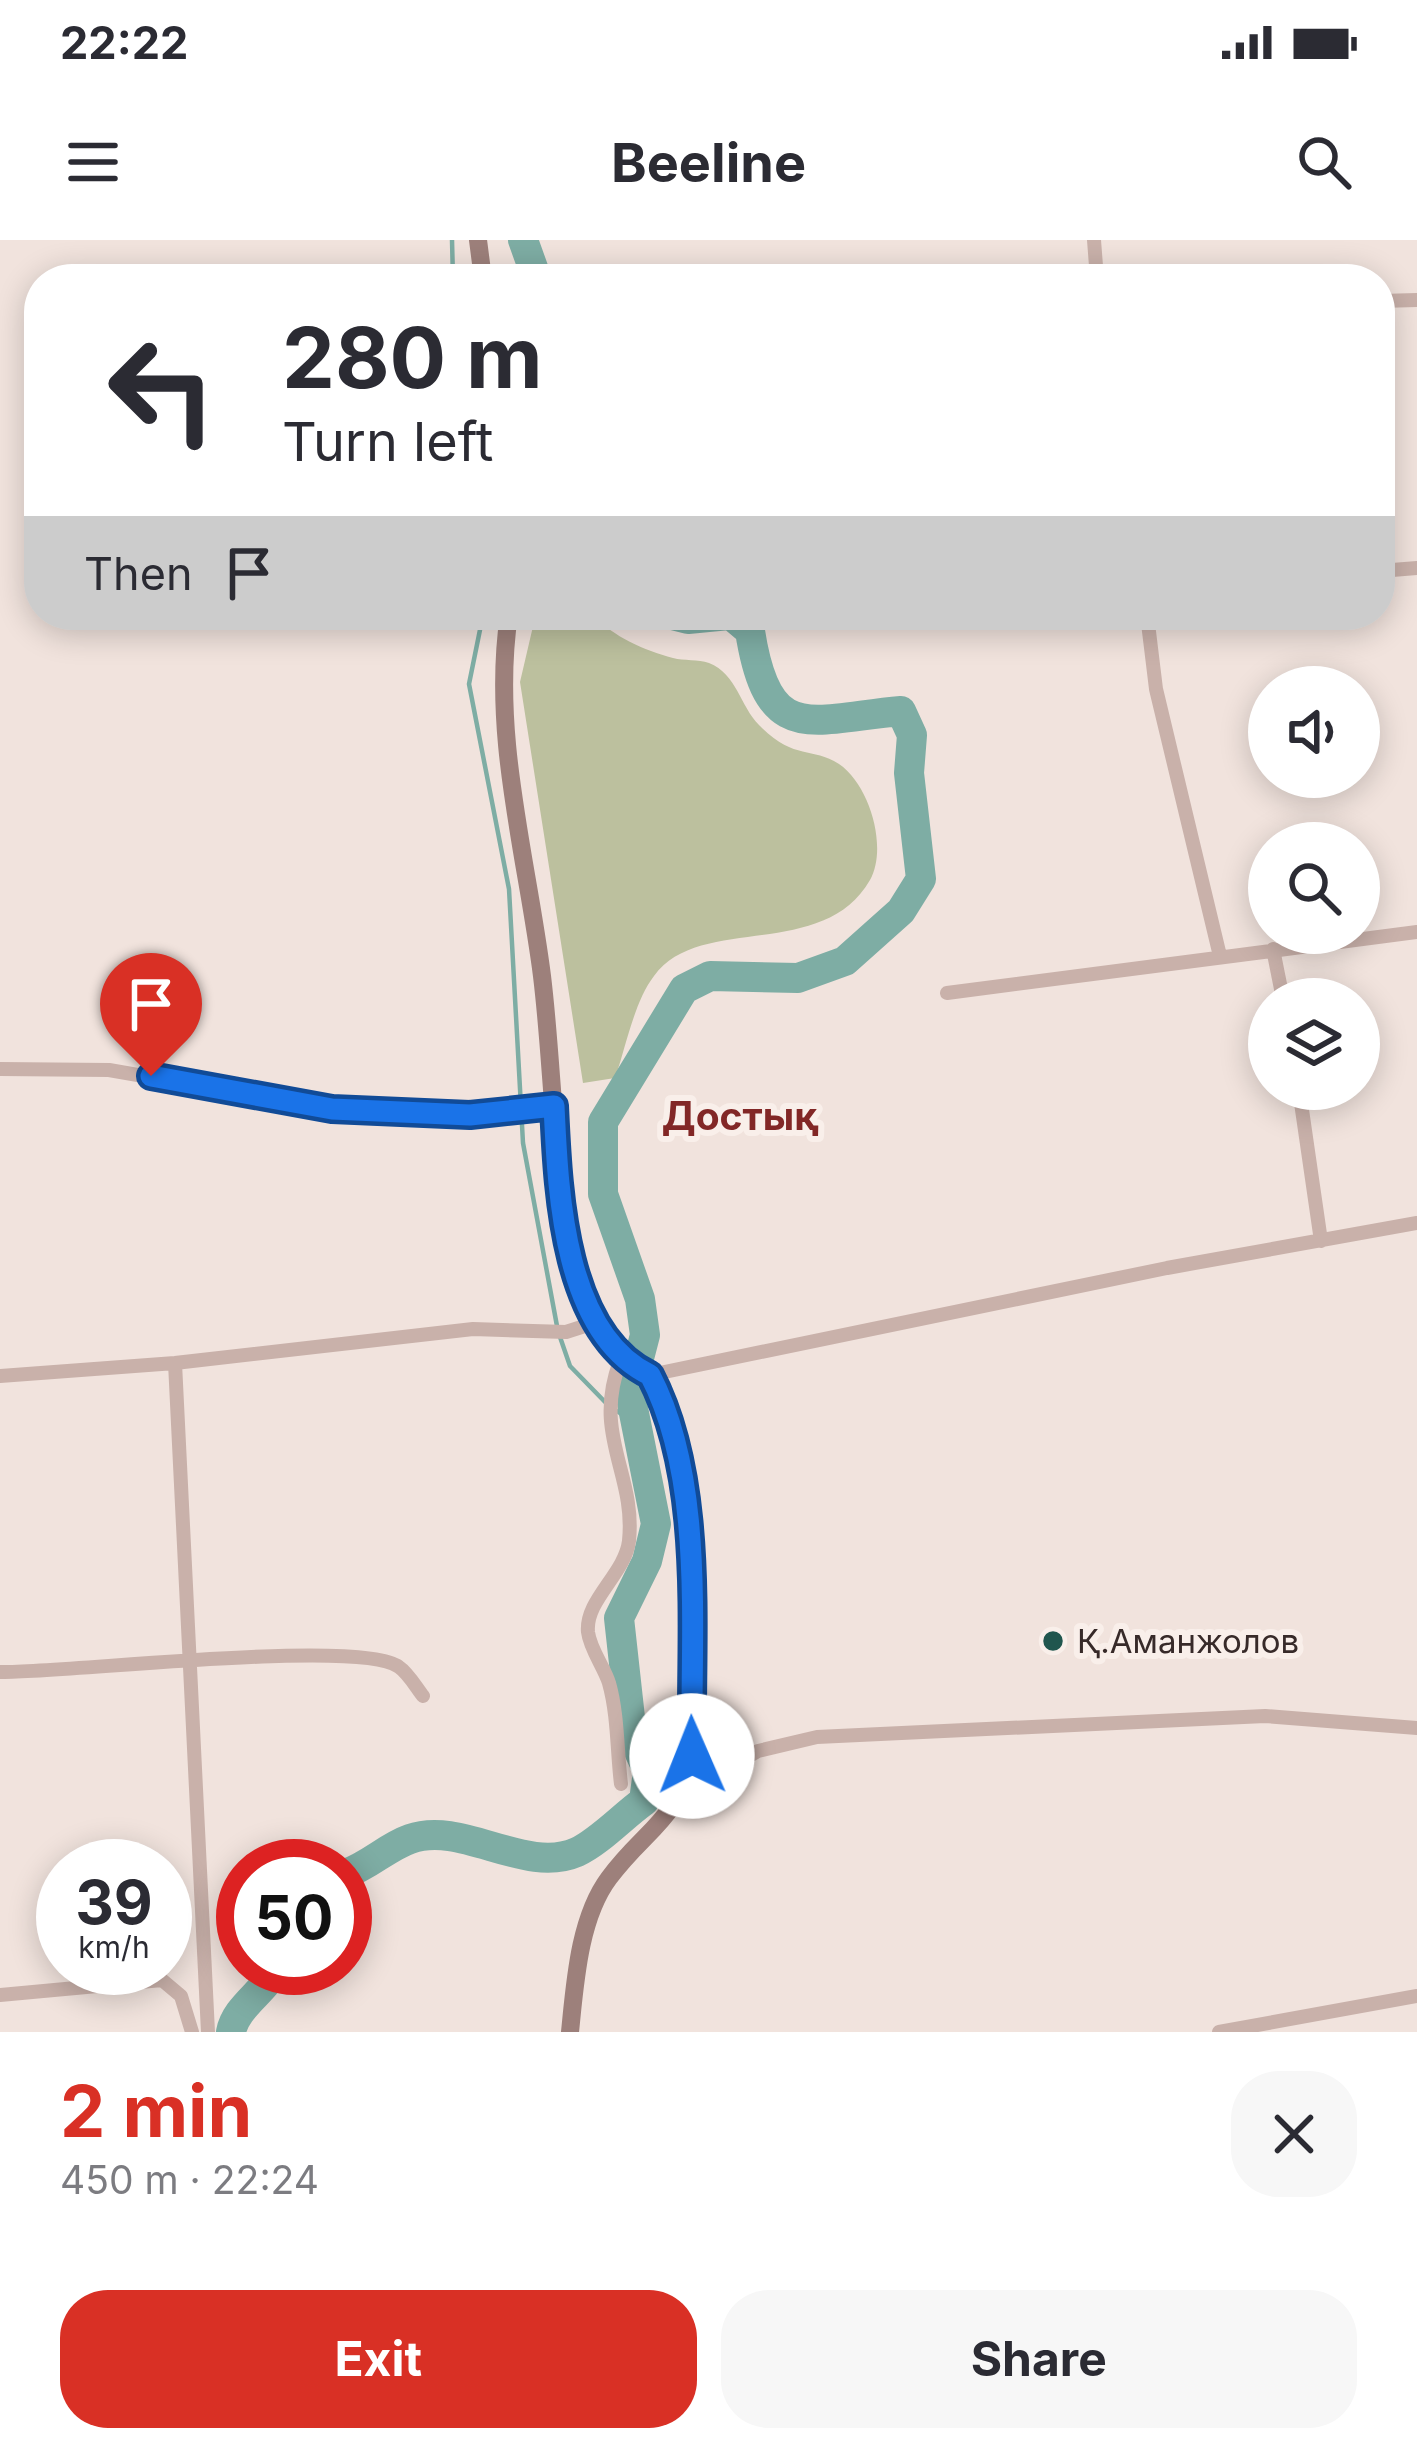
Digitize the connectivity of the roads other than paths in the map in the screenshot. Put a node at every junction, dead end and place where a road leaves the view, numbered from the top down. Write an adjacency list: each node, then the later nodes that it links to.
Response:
1 (507, 630): 9 (main road)
2 (1149, 630): 6 (street)
3 (1417, 932): 4 (street)
4 (1380, 936)
5 (1248, 952): 6 (street)
6 (1220, 956): 7 (street)
7 (947, 994)
8 (0, 1069): 9 (street)
9 (554, 1106): 13 (main road)
10 (1302, 1110): 12 (street)
11 (1417, 1223): 12 (street)
12 (1321, 1240): 16 (street)
13 (594, 1323): 14 (main road); 15 (street)
14 (620, 1361): 16 (main road); 22 (street)
15 (175, 1364): 17 (street); 18 (street)
16 (650, 1375): 23 (main road)
17 (0, 1376)
18 (190, 1662): 19 (street); 20 (street); 27 (street)
19 (0, 1672)
20 (423, 1696)
21 (1417, 1728): 23 (street)
22 (621, 1784)
23 (683, 1794): 28 (main road)
24 (0, 1995): 26 (street)
25 (1417, 1996): 29 (street)
26 (192, 2032)
27 (208, 2032)
28 (570, 2032)
29 (1219, 2032)

